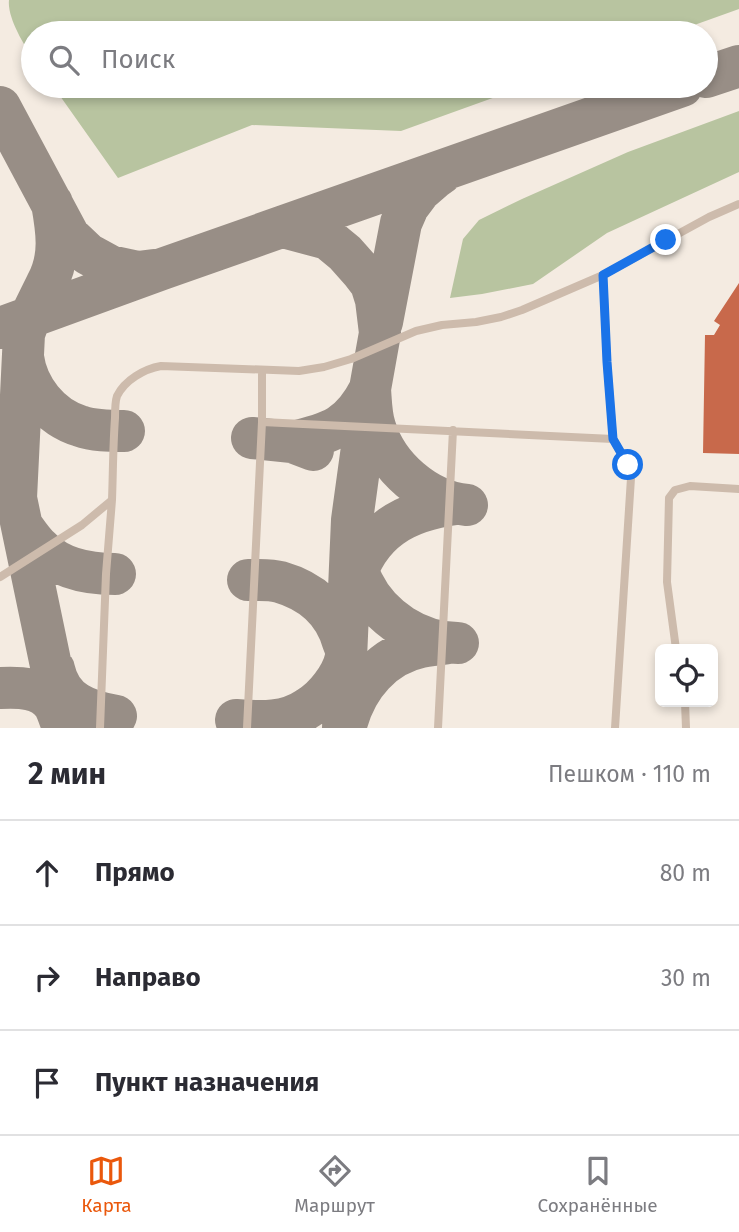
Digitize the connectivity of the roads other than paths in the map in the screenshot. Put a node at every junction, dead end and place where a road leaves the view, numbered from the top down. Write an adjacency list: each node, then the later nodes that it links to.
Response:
1 (739, 204): 2 (lane)
2 (603, 275): 3 (lane); 6 (lane)
3 (262, 370): 4 (lane); 8 (lane)
4 (262, 422): 5 (lane); 13 (lane)
5 (453, 430): 6 (lane); 14 (lane)
6 (613, 439): 15 (lane)
7 (739, 489): 10 (lane)
8 (112, 500): 9 (lane); 12 (lane)
9 (0, 577)
10 (675, 644)
11 (685, 707): 16 (lane)
12 (100, 728)
13 (247, 728)
14 (438, 728)
15 (615, 728)
16 (686, 728)

